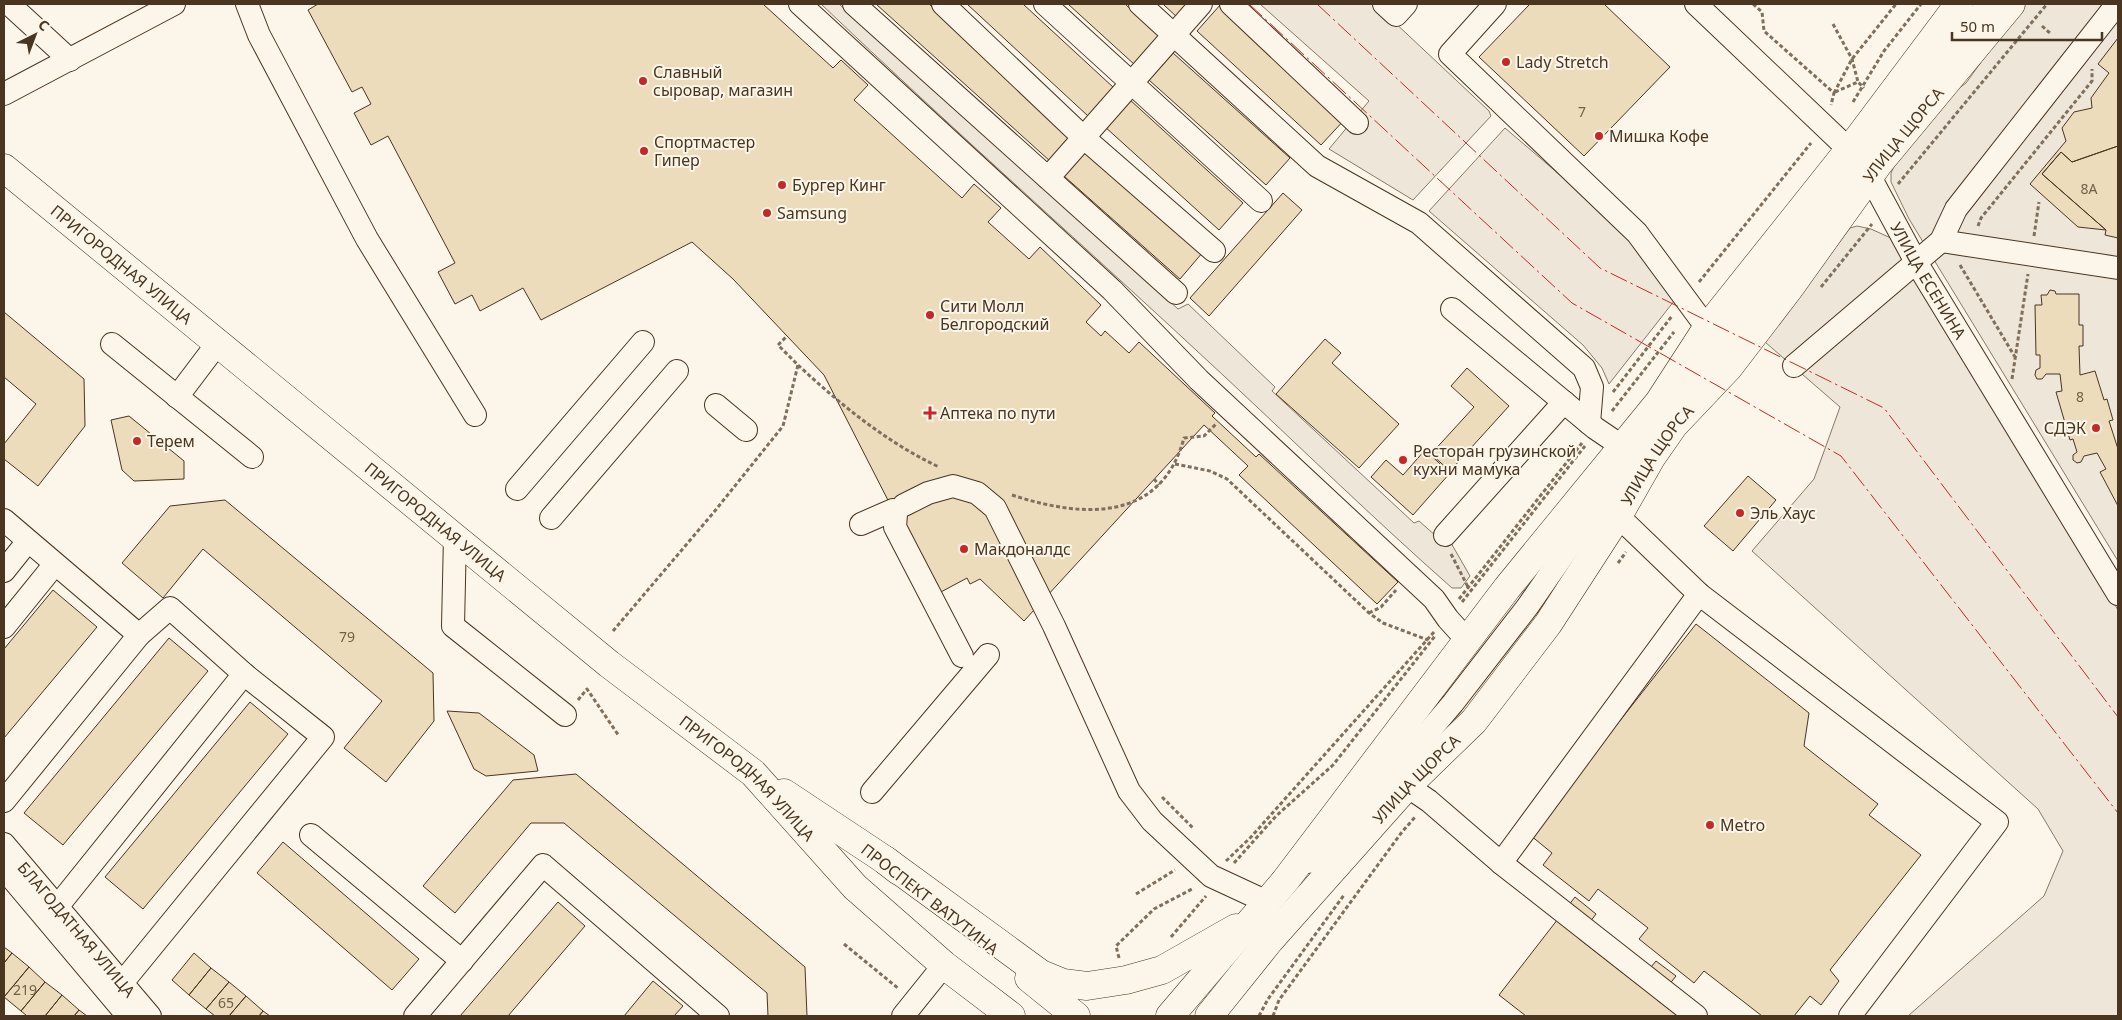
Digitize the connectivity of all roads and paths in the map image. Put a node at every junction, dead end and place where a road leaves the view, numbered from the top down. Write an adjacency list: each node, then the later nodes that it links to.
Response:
1 (9, 4): 27 (street)
2 (174, 4): 27 (street)
3 (247, 4): 64 (street)
4 (800, 4): 91 (street)
5 (854, 4): 39 (street)
6 (943, 4): 36 (street)
7 (1045, 4): 29 (street)
8 (1140, 4): 24 (street)
9 (1201, 4): 24 (street)
10 (1231, 4): 34 (street)
11 (1384, 4): 12 (street)
12 (1406, 4)
13 (1495, 4): 50 (street)
14 (1696, 4): 35 (street, УЛИЦА ЕСЕНИНА)
15 (1754, 4): 31 (path)
16 (1896, 4): 26 (path)
17 (1921, 4): 33 (path)
18 (1959, 4): 37 (main road, УЛИЦА ЩОРСА)
19 (1988, 4): 37 (street, УЛИЦА ЩОРСА)
20 (2011, 4): 37 (main road, УЛИЦА ЩОРСА)
21 (2117, 4): 42 (street)
22 (1833, 24): 26 (path)
23 (2042, 26): 25 (path)
24 (1174, 34): 29 (street); 65 (street)
25 (2051, 34)
26 (1852, 59): 30 (path); 31 (path)
27 (70, 60): 32 (street)
28 (2092, 64): 43 (path)
29 (1132, 82): 36 (street); 40 (street)
30 (1858, 82)
31 (1834, 93): 35 (path)
32 (4, 94)
33 (1852, 104)
34 (1357, 123)
35 (1825, 126): 37 (street, УЛИЦА ЕСЕНИНА); 50 (path)
36 (1084, 137): 39 (street); 44 (street)
37 (1860, 162): 46 (street, УЛИЦА ЕСЕНИНА); 50 (main road, УЛИЦА ЩОРСА); 77 (main road, УЛИЦА ЩОРСА); 106 (street, УЛИЦА ЩОРСА)
38 (4, 168): 54 (main road, ПРИГОРОДНАЯ УЛИЦА)
39 (1048, 178): 48 (street)
40 (1261, 201)
41 (2039, 202): 45 (path)
42 (1941, 241): 43 (street); 46 (street)
43 (1969, 246): 45 (street); 55 (path)
44 (1214, 251)
45 (2030, 256): 47 (street); 55 (path)
46 (1916, 262): 57 (street); 87 (street, УЛИЦА ЕСЕНИНА)
47 (2118, 268)
48 (1176, 293)
49 (1452, 309): 62 (street)
50 (1695, 312): 60 (path); 65 (path); 68 (main road, УЛИЦА ЩОРСА)
51 (787, 336): 56 (path)
52 (643, 342): 74 (street)
53 (112, 344): 61 (street)
54 (217, 344): 61 (street); 81 (main road, ПРИГОРОДНАЯ УЛИЦА)
55 (2015, 357): 59 (path)
56 (798, 365): 71 (path); 93 (path)
57 (1794, 366)
58 (677, 371): 78 (street)
59 (2012, 382)
60 (1610, 395)
61 (177, 397): 69 (street)
62 (1564, 402): 65 (street); 83 (street)
63 (716, 405): 67 (street)
64 (474, 415)
65 (1594, 427): 68 (street); 88 (path); 91 (path)
66 (1232, 428): 70 (path); 86 (street)
67 (746, 430)
68 (1623, 447): 96 (main road, УЛИЦА ЩОРСА)
69 (252, 457)
70 (1175, 464): 73 (path); 90 (path)
71 (947, 471)
72 (1154, 479): 73 (path)
73 (1159, 485): 75 (path)
74 (517, 489)
75 (1007, 493)
76 (897, 510): 80 (street); 98 (street); 113 (street)
77 (1618, 516): 89 (street); 103 (main road, УЛИЦА ЩОРСА)
78 (551, 518)
79 (4, 520): 82 (street)
80 (860, 524)
81 (455, 536): 100 (street); 102 (main road, ПРИГОРОДНАЯ УЛИЦА)
82 (28, 541): 84 (street); 85 (street)
83 (1447, 542): 88 (path)
84 (55, 564): 92 (street); 94 (street)
85 (4, 571)
86 (1404, 580): 90 (path)
87 (2116, 586)
88 (1468, 587): 91 (path)
89 (1699, 594): 110 (street); 139 (street)
90 (1369, 613): 95 (path)
91 (1447, 617): 95 (path); 96 (street); 113 (path)
92 (4, 627)
93 (613, 631)
94 (138, 635): 99 (street); 105 (street)
95 (1428, 640): 113 (path)
96 (1467, 640): 114 (main road, УЛИЦА ЩОРСА)
97 (988, 655): 104 (street)
98 (962, 656)
99 (244, 674): 117 (street); 125 (street)
100 (570, 709): 101 (path)
101 (619, 736)
102 (753, 773): 109 (main road, ПРОСПЕКТ ВАТУТИНА); 123 (main road, ПРИГОРОДНАЯ УЛИЦА)
103 (1407, 786): 110 (street); 116 (main road, УЛИЦА ЩОРСА)
104 (872, 792)
105 (4, 801)
106 (1342, 834): 114 (street, УЛИЦА ЩОРСА); 116 (street, УЛИЦА ЩОРСА)
107 (311, 835): 122 (street)
108 (4, 844): 117 (street, БЛАГОДАТНАЯ УЛИЦА)
109 (886, 860): 124 (main road); 134 (main road, ПРОСПЕКТ ВАТУТИНА)
110 (1501, 863): 138 (street)
111 (1182, 866): 115 (path)
112 (4, 869): 127 (street, БЛАГОДАТНАЯ УЛИЦА)
113 (1209, 881): 118 (street); 120 (path); 124 (path)
114 (1285, 881): 118 (main road, УЛИЦА ЩОРСА)
115 (1136, 894)
116 (1302, 903): 119 (main road, УЛИЦА ЩОРСА)
117 (57, 907): 125 (street, БЛАГОДАТНАЯ УЛИЦА)
118 (1260, 910): 124 (main road); 135 (main road, УЛИЦА ЩОРСА)
119 (1270, 940): 136 (main road, УЛИЦА ЩОРСА); 137 (main road)
120 (1165, 943)
121 (844, 944): 126 (path)
122 (462, 961): 129 (street); 130 (street)
123 (944, 966): 131 (street); 132 (main road); 133 (main road)
124 (1126, 980)
125 (122, 983): 128 (street, БЛАГОДАТНАЯ УЛИЦА)
126 (900, 990)
127 (128, 1016)
128 (150, 1016)
129 (415, 1016)
130 (718, 1016)
131 (903, 1016)
132 (977, 1016)
133 (1011, 1016)
134 (1076, 1016)
135 (1170, 1016)
136 (1209, 1016)
137 (1234, 1016)
138 (1696, 1016)
139 (1850, 1016)

